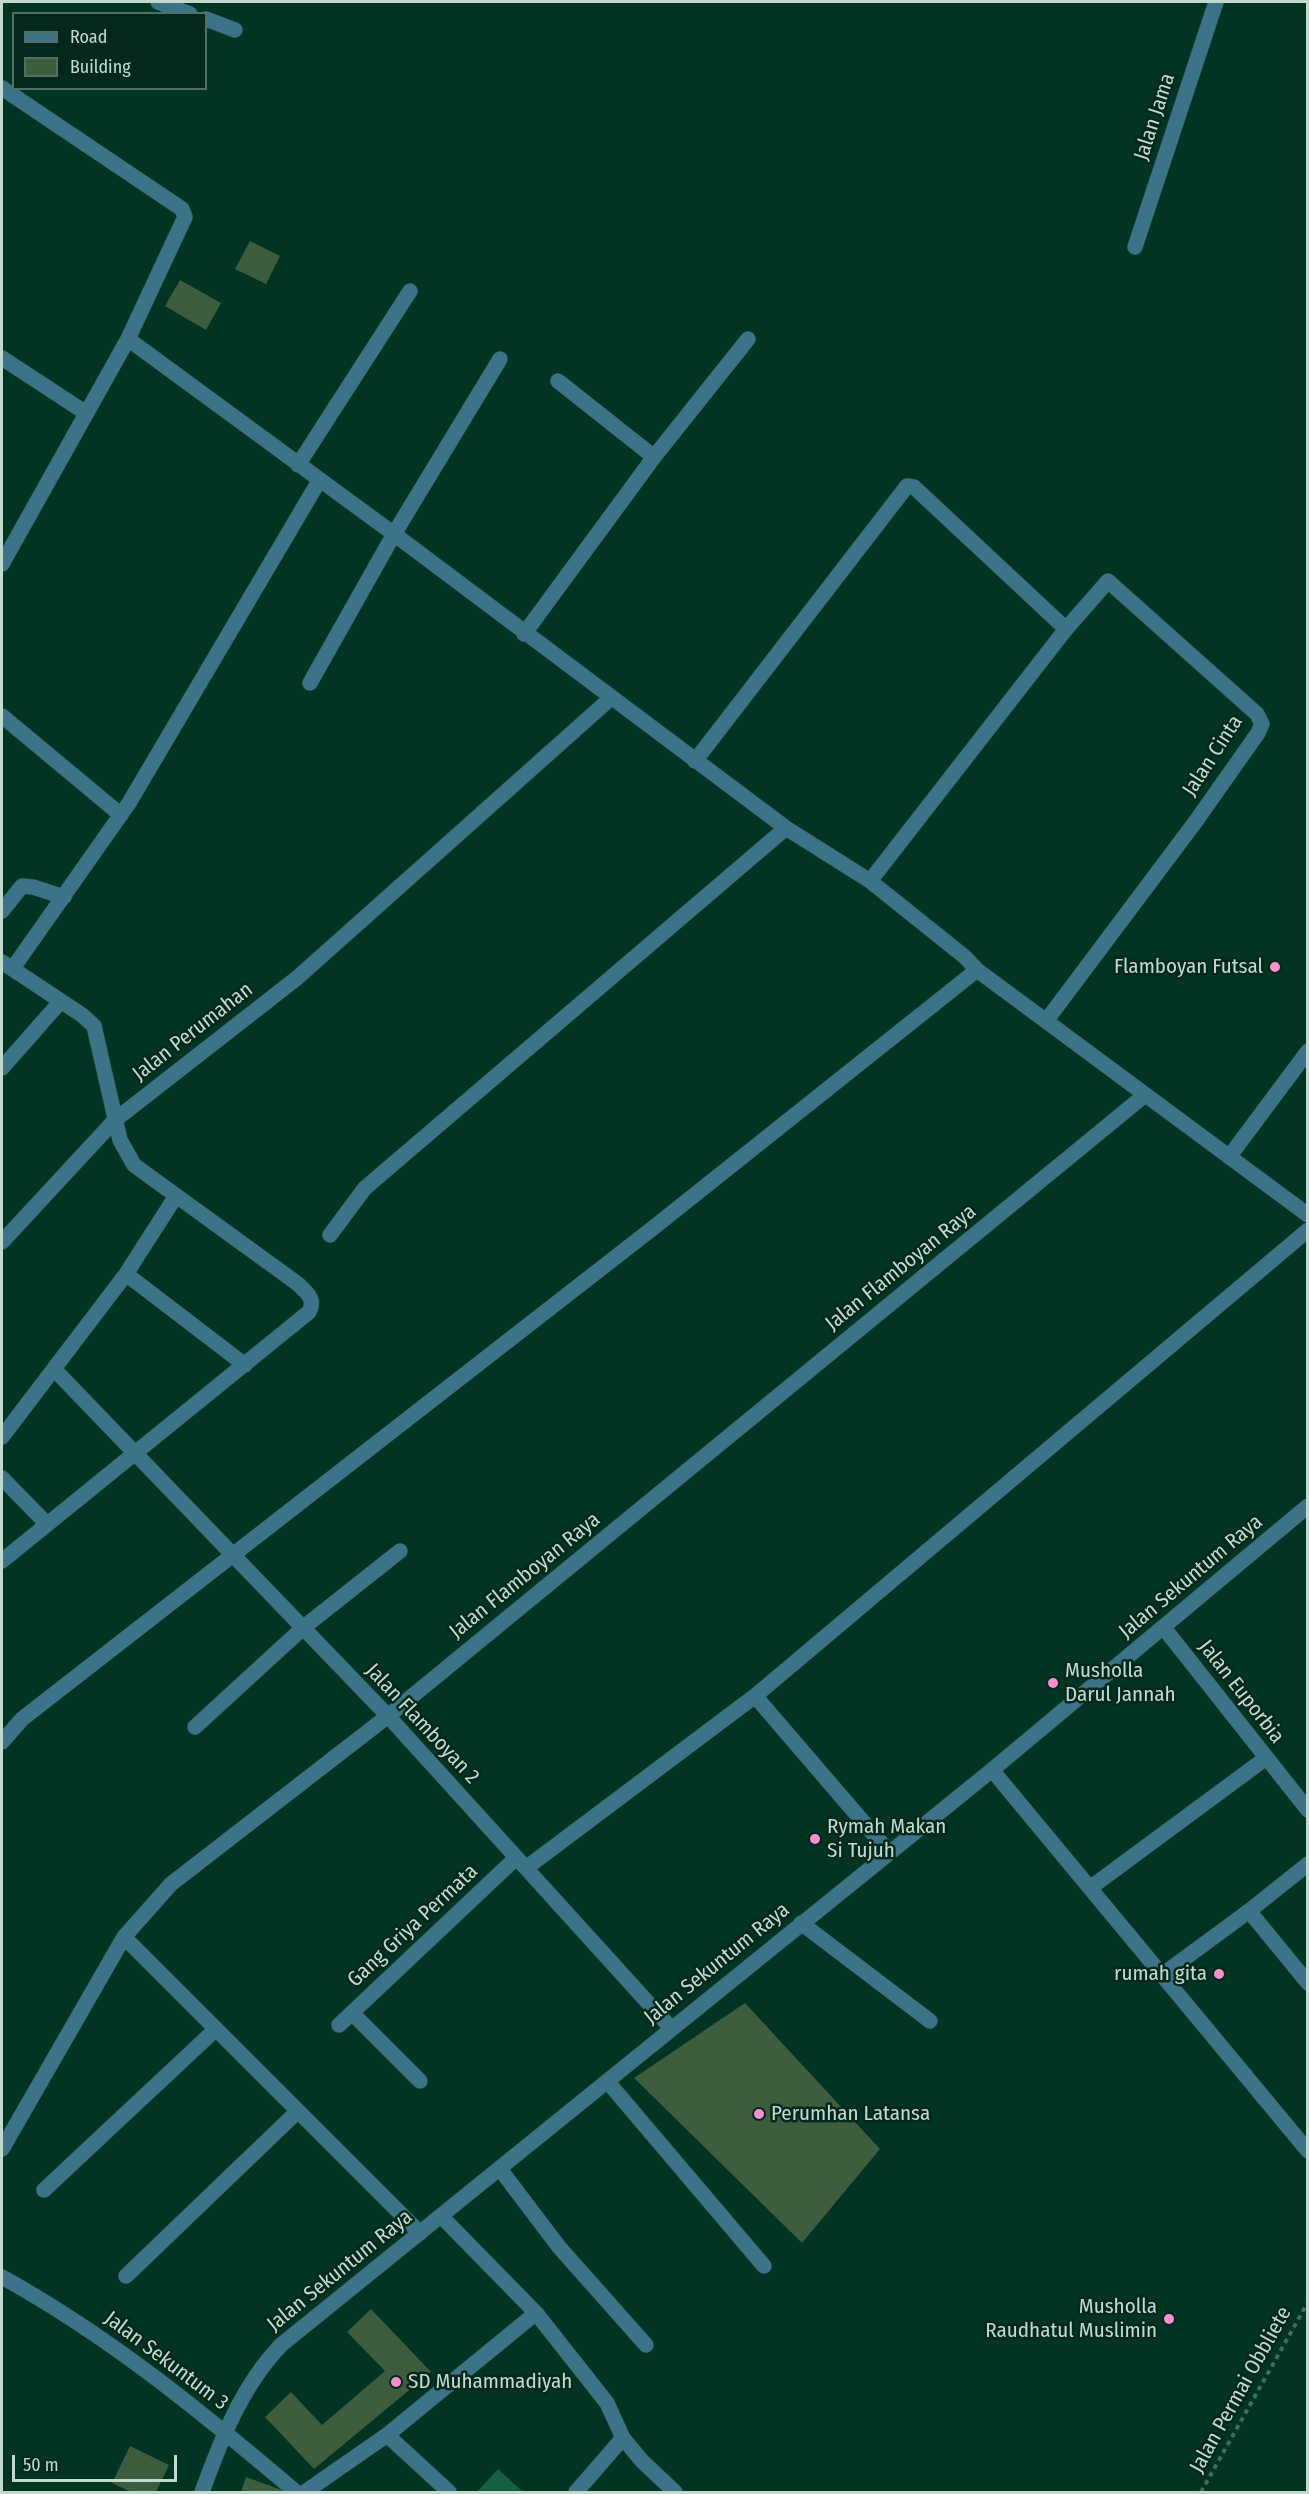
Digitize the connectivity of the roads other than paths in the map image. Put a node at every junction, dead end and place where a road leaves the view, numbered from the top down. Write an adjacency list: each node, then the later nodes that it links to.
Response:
1 (158, 2): 3 (street)
2 (1216, 2): 7 (street, Jalan Jama)
3 (185, 12)
4 (207, 19): 5 (street)
5 (235, 30)
6 (2, 88): 9 (street)
7 (1135, 247)
8 (411, 291): 16 (street)
9 (128, 339): 14 (street); 16 (street)
10 (748, 339): 15 (street)
11 (2, 358): 14 (street)
12 (500, 359): 18 (street)
13 (558, 381): 15 (street)
14 (86, 413): 19 (street)
15 (654, 457): 21 (street)
16 (298, 465): 17 (street)
17 (319, 481): 18 (street); 26 (street)
18 (394, 534): 21 (street); 22 (street)
19 (3, 557)
20 (1066, 629): 25 (street); 28 (street); 34 (street, Jalan Cinta)
21 (524, 634): 23 (street)
22 (310, 683)
23 (610, 698): 25 (street); 38 (street, Jalan Perumahan)
24 (2, 716): 26 (street)
25 (695, 760): 27 (street)
26 (121, 815): 29 (street)
27 (786, 828): 28 (street); 43 (street)
28 (870, 881): 32 (street)
29 (64, 897): 30 (street); 31 (street)
30 (2, 911)
31 (7, 965): 33 (street)
32 (978, 970): 34 (street); 54 (street)
33 (61, 1001): 36 (street); 38 (street)
34 (1046, 1021): 37 (street)
35 (1308, 1051): 39 (street)
36 (2, 1068)
37 (1145, 1095): 39 (street); 59 (street, Jalan Flamboyan Raya)
38 (115, 1120): 40 (street); 44 (street, Jalan Perumahan)
39 (1229, 1157): 41 (street)
40 (176, 1196): 45 (street); 46 (street)
41 (1308, 1215)
42 (1308, 1230): 58 (street, Gang Griya Permata)
43 (330, 1235)
44 (2, 1242)
45 (126, 1274): 46 (street); 47 (street)
46 (245, 1365): 49 (street)
47 (54, 1369): 48 (street); 49 (street, Jalan Flamboyan 2)
48 (2, 1437)
49 (135, 1455): 52 (street); 54 (street, Jalan Flamboyan 2)
50 (2, 1478): 52 (street)
51 (1308, 1506): 57 (street, Jalan Sekuntum Raya)
52 (46, 1524): 55 (street)
53 (400, 1551): 56 (street)
54 (232, 1556): 56 (street, Jalan Flamboyan 2); 61 (street)
55 (2, 1562)
56 (304, 1627): 59 (street, Jalan Flamboyan 2); 60 (street)
57 (1164, 1628): 62 (street, Jalan Euporbia); 63 (street, Jalan Sekuntum Raya)
58 (755, 1696): 65 (street); 66 (street, Gang Griya Permata)
59 (388, 1716): 66 (street, Jalan Flamboyan 2); 71 (street, Jalan Flamboyan Raya)
60 (195, 1727)
61 (2, 1742)
62 (1266, 1758): 64 (street, Jalan Euporbia); 68 (street)
63 (992, 1770): 65 (street, Jalan Sekuntum Raya); 68 (street)
64 (1308, 1810)
65 (889, 1852): 70 (street, Jalan Sekuntum Raya)
66 (521, 1863): 74 (street, Gang Griya Permata); 77 (street, Jalan Flamboyan 2)
67 (1308, 1864): 69 (street)
68 (1090, 1888): 72 (street)
69 (1249, 1911): 72 (street); 73 (street)
70 (801, 1923): 75 (street); 77 (street, Jalan Sekuntum Raya)
71 (124, 1937): 78 (street); 82 (street, Jalan Flamboyan Raya)
72 (1162, 1975): 83 (street)
73 (1308, 1983)
74 (352, 2013): 76 (street, Gang Griya Permata); 79 (street)
75 (930, 2021)
76 (339, 2025)
77 (671, 2028): 80 (street, Jalan Sekuntum Raya)
78 (216, 2029): 81 (street); 85 (street)
79 (420, 2081)
80 (607, 2081): 84 (street, Jalan Sekuntum Raya); 88 (street)
81 (298, 2111): 87 (street); 89 (street)
82 (2, 2150)
83 (1308, 2151)
84 (500, 2169): 86 (street, Jalan Sekuntum Raya); 92 (street)
85 (44, 2190)
86 (441, 2216): 87 (street, Jalan Sekuntum Raya); 91 (street)
87 (420, 2233): 93 (street, Jalan Sekuntum Raya)
88 (764, 2266)
89 (126, 2276)
90 (2, 2277): 93 (street, Jalan Sekuntum 3)
91 (536, 2313): 94 (street); 95 (street)
92 (646, 2345)
93 (224, 2431): 96 (street, Jalan Sekuntum Raya); 97 (street, Jalan Sekuntum 3)
94 (387, 2434): 98 (street); 99 (street)
95 (623, 2438): 100 (street); 101 (street)
96 (202, 2493)
97 (296, 2493)
98 (305, 2493)
99 (449, 2493)
100 (576, 2493)
101 (675, 2493)

